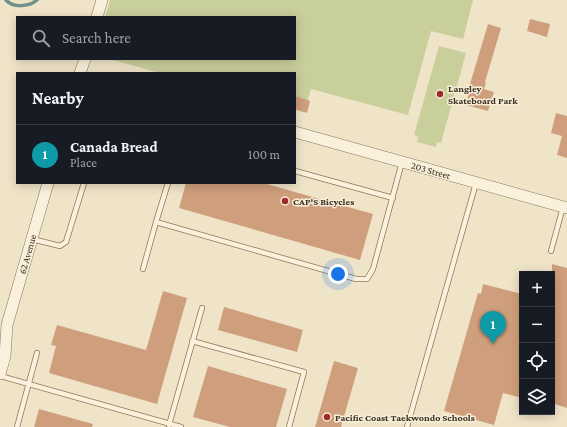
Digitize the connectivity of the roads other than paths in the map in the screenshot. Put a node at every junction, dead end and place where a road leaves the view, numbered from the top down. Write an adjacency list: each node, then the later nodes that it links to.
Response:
1 (102, 0): 2 (street)
2 (97, 16)
3 (85, 60): 4 (street)
4 (82, 72)
5 (296, 132): 6 (street, 203 Street)
6 (402, 162): 8 (street, 203 Street); 12 (lane)
7 (296, 171): 12 (lane)
8 (476, 183): 13 (street, 203 Street); 29 (lane)
9 (48, 184): 15 (street, 62 Avenue)
10 (84, 184): 15 (lane)
11 (168, 184): 14 (lane)
12 (393, 198): 14 (lane)
13 (565, 208): 16 (lane)
14 (156, 222): 17 (lane)
15 (32, 239): 19 (street, 62 Avenue)
16 (551, 251)
17 (143, 268)
18 (202, 308): 21 (lane)
19 (7, 325): 20 (street, 62 Avenue); 23 (street, 62 Avenue)
20 (0, 335)
21 (192, 341): 25 (lane); 28 (lane)
22 (37, 353): 24 (lane)
23 (0, 375): 24 (lane)
24 (28, 384): 25 (lane); 26 (lane)
25 (169, 426): 27 (lane)
26 (17, 427)
27 (181, 427)
28 (289, 427)
29 (407, 427)

